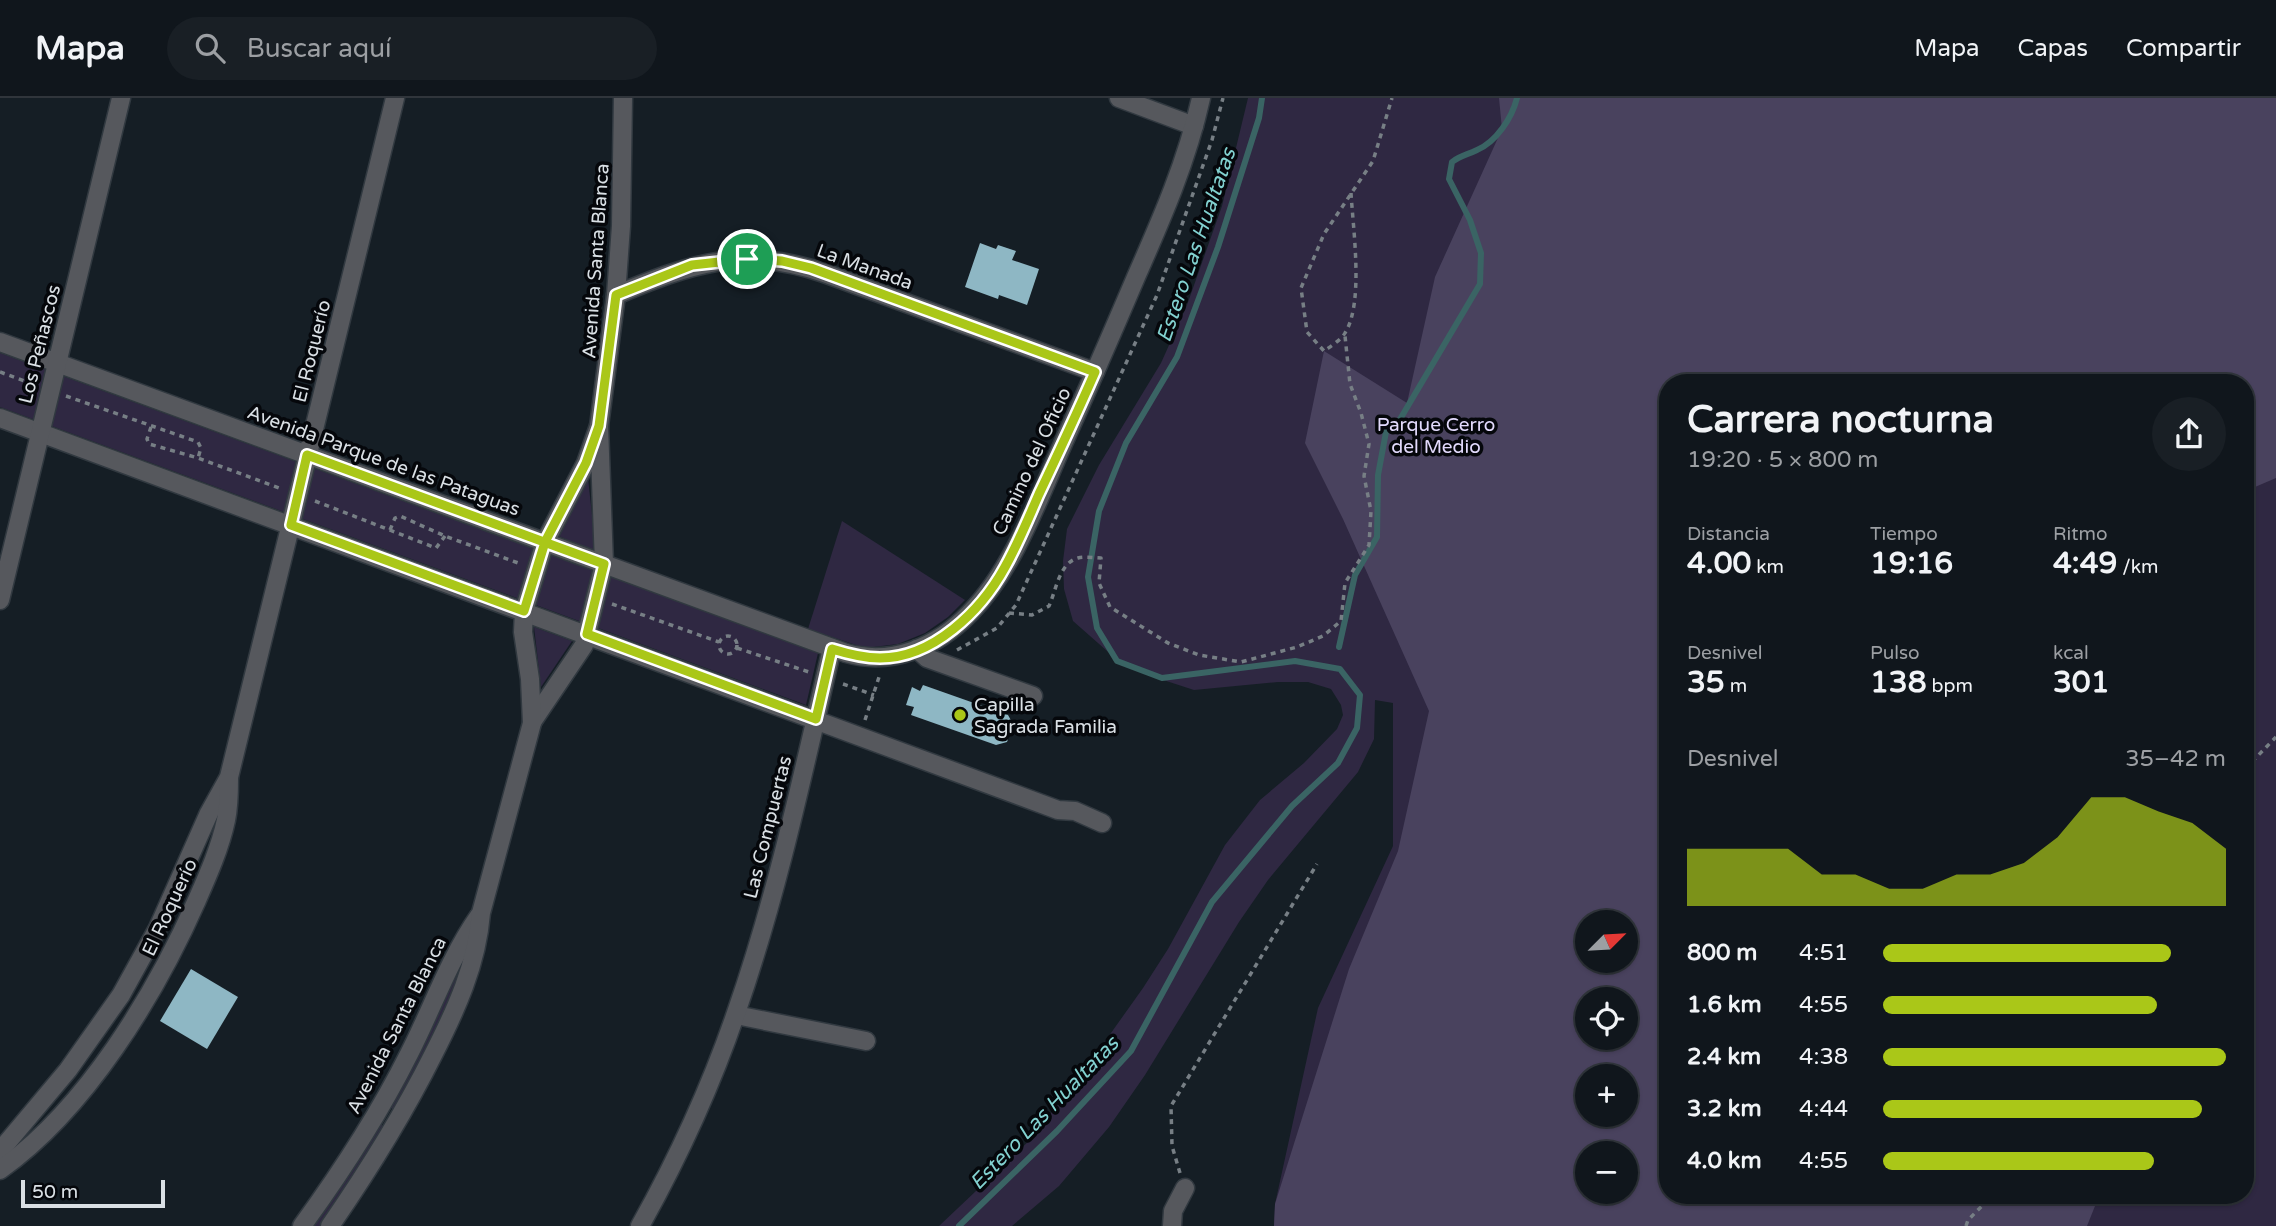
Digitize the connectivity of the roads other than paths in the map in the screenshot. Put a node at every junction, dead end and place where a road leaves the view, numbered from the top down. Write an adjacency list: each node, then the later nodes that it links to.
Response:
1 (121, 98): 9 (street, Los Peñascos)
2 (395, 98): 14 (street, El Roquerío)
3 (623, 98): 7 (street, Avenida Santa Blanca)
4 (1119, 98): 6 (street)
5 (1201, 98): 6 (street, Camino del Oficio)
6 (1195, 126): 10 (street, Camino del Oficio)
7 (616, 295): 10 (street, La Manada); 12 (street, Avenida Santa Blanca)
8 (0, 342): 9 (street, Avenida Parque de las Pataguas)
9 (57, 363): 13 (street, Los Peñascos); 14 (street, Avenida Parque de las Pataguas)
10 (1095, 372): 22 (street, Camino del Oficio)
11 (0, 418): 13 (street)
12 (599, 426): 16 (street, Avenida Santa Blanca); 17 (street, Avenida Santa Blanca)
13 (40, 433): 15 (street); 18 (street, Los Peñascos)
14 (307, 455): 15 (street, El Roquerío); 16 (street, Avenida Parque de las Pataguas)
15 (291, 525): 19 (street); 26 (street, El Roquerío)
16 (545, 542): 17 (street, Avenida Parque de las Pataguas); 19 (street, Avenida Santa Blanca)
17 (604, 564): 20 (street, Avenida Santa Blanca); 21 (street, Avenida Parque de las Pataguas)
18 (0, 600)
19 (524, 611): 20 (street); 25 (street, Avenida Santa Blanca)
20 (587, 634): 24 (street); 25 (street, Avenida Santa Blanca)
21 (832, 649): 22 (street, Camino del Oficio); 24 (street, Las Compuertas)
22 (917, 649): 23 (street)
23 (1033, 696)
24 (816, 719): 27 (street); 31 (street, Las Compuertas)
25 (532, 723): 28 (street, Avenida Santa Blanca)
26 (229, 777): 29 (street, El Roquerío); 30 (street, El Roquerío)
27 (1102, 823)
28 (481, 913): 33 (street, Avenida Santa Blanca); 34 (street, Avenida Santa Blanca)
29 (121, 995): 30 (street); 35 (street, El Roquerío)
30 (140, 1008): 36 (street, El Roquerío)
31 (736, 1015): 32 (street); 40 (street, Las Compuertas)
32 (866, 1041)
33 (378, 1111): 34 (street); 38 (street, Avenida Santa Blanca)
34 (397, 1122): 39 (street, Avenida Santa Blanca)
35 (0, 1151)
36 (0, 1170)
37 (1185, 1188): 41 (street)
38 (302, 1226)
39 (330, 1226)
40 (640, 1226)
41 (1172, 1226)

